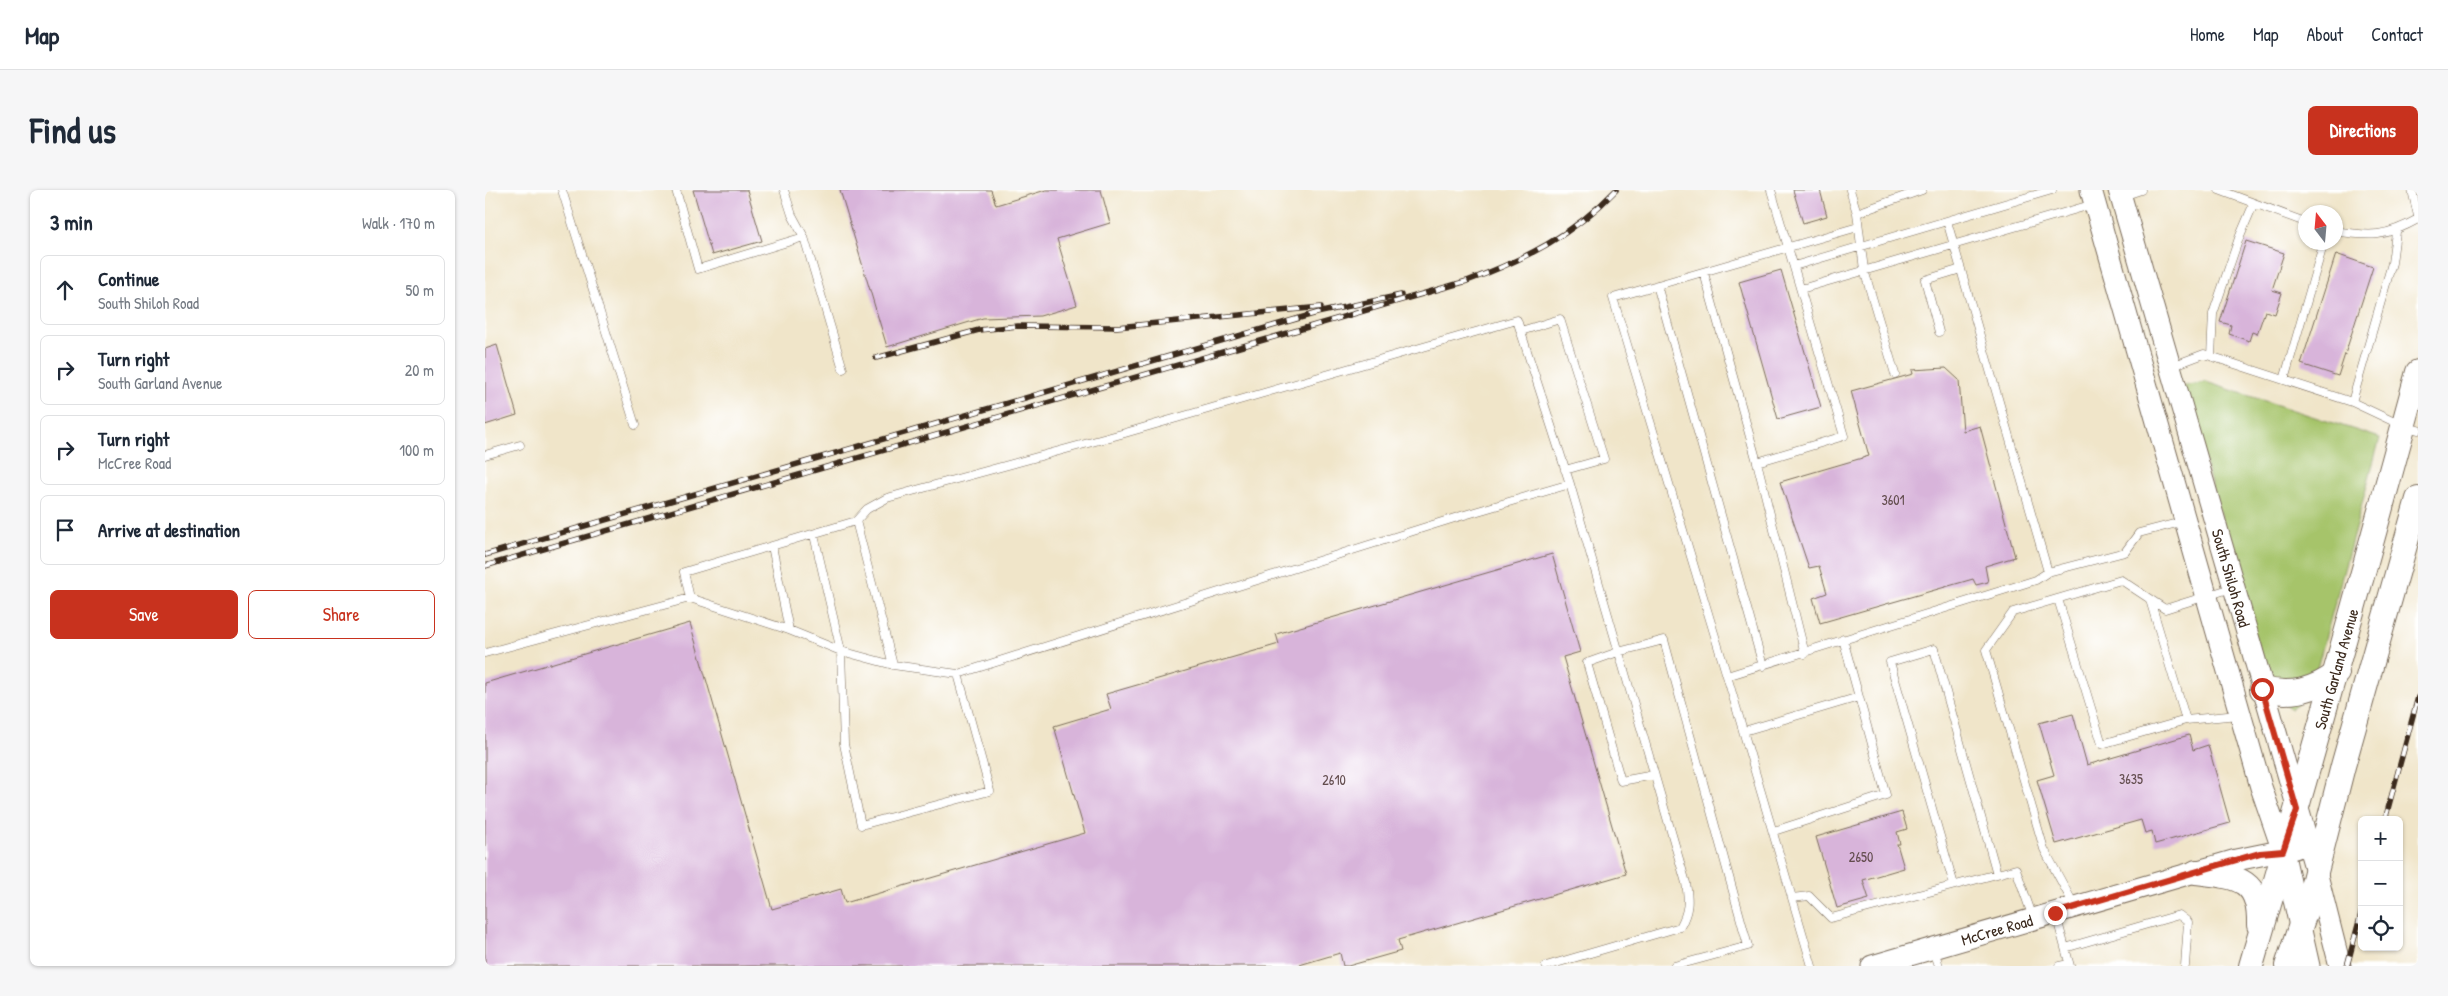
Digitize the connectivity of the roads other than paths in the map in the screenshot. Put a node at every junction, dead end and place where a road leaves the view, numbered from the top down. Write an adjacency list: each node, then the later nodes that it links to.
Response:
1 (563, 190): 41 (lane)
2 (676, 190): 21 (lane)
3 (784, 190): 21 (lane)
4 (1771, 190): 23 (lane)
5 (1850, 190): 14 (lane)
6 (1922, 190): 11 (lane)
7 (2053, 190): 17 (lane)
8 (2219, 190): 13 (lane)
9 (2412, 190): 15 (lane)
10 (2127, 192): 12 (main road); 35 (main road, South Shiloh Road)
11 (1902, 193): 14 (lane)
12 (2093, 197): 22 (lane); 50 (main road, South Shiloh Road)
13 (2254, 203): 16 (lane); 34 (lane)
14 (1857, 213): 18 (lane)
15 (2418, 218): 20 (lane)
16 (2298, 219)
17 (1947, 221): 22 (lane); 24 (lane)
18 (1858, 227): 23 (lane); 24 (lane)
19 (2343, 232): 20 (lane)
20 (2396, 232): 40 (lane)
21 (804, 237): 36 (lane)
22 (1954, 244): 27 (lane); 28 (lane)
23 (1788, 246): 26 (lane); 29 (lane)
24 (1860, 247): 26 (lane); 28 (lane)
25 (2322, 250): 39 (lane)
26 (1794, 266): 31 (lane)
27 (1961, 269): 33 (lane); 53 (lane)
28 (1864, 270): 31 (lane); 38 (lane)
29 (1704, 273): 30 (lane); 45 (lane)
30 (1657, 286): 66 (lane); 69 (lane)
31 (1801, 289): 45 (lane)
32 (1521, 331): 46 (lane); 46 (lane); 49 (lane)
33 (1939, 332)
34 (2211, 356): 35 (lane); 39 (lane)
35 (2170, 367): 54 (main road, South Shiloh Road)
36 (843, 369)
37 (2418, 372): 42 (main road, South Garland Avenue)
38 (1895, 374)
39 (2284, 380): 40 (lane)
40 (2352, 402): 42 (lane)
41 (635, 426)
42 (2411, 428): 67 (main road, South Garland Avenue)
43 (520, 445): 44 (lane)
44 (485, 455)
45 (1757, 462): 64 (lane)
46 (1565, 470): 47 (lane)
47 (1570, 484): 62 (lane); 68 (lane)
48 (2418, 499): 78 (main road, South Garland Avenue)
49 (856, 521): 51 (lane); 65 (lane)
50 (2186, 521): 53 (lane); 55 (main road, South Shiloh Road)
51 (814, 535): 52 (lane); 61 (lane)
52 (772, 546): 56 (lane); 59 (lane)
53 (2049, 572): 60 (lane)
54 (2233, 588): 55 (lane); 70 (main road, South Shiloh Road)
55 (2207, 597): 58 (lane); 72 (main road, South Shiloh Road)
56 (690, 598): 59 (lane); 63 (lane)
57 (2058, 599): 58 (lane); 73 (lane); 85 (lane)
58 (2150, 600): 73 (lane)
59 (789, 630): 61 (lane)
60 (1843, 639): 64 (lane); 71 (lane)
61 (841, 651): 65 (lane); 68 (lane)
62 (1618, 652): 75 (lane); 75 (lane); 93 (lane)
63 (485, 653)
64 (1805, 654): 66 (lane)
65 (893, 665): 68 (lane)
66 (1763, 666): 69 (lane)
67 (2337, 673): 70 (main road); 76 (main road, South Garland Avenue)
68 (957, 674)
69 (1727, 676): 74 (lane)
70 (2262, 689): 76 (main road, South Shiloh Road)
71 (1859, 697): 74 (lane); 77 (lane)
72 (2241, 714): 73 (lane); 79 (main road, South Shiloh Road)
73 (2186, 720)
74 (1744, 731): 77 (lane)
75 (1654, 775): 92 (lane)
76 (2297, 810): 78 (main road, South Shiloh Road); 79 (main road, South Garland Avenue)
77 (1773, 831): 84 (lane)
78 (2316, 842): 79 (main road, McCree Road); 80 (main road, South Garland Avenue)
79 (2283, 851): 81 (main road, McCree Road); 87 (main road, South Shiloh Road); 88 (main road, South Garland Avenue)
80 (2316, 871): 87 (main road, South Garland Avenue); 101 (main road)
81 (2195, 872): 85 (main road, McCree Road); 88 (main road)
82 (1997, 874): 83 (lane); 83 (lane); 86 (lane)
83 (1954, 885): 84 (lane)
84 (1792, 898): 94 (lane)
85 (2065, 910): 86 (main road, McCree Road); 89 (lane)
86 (2033, 919): 90 (main road, McCree Road)
87 (2301, 930): 99 (main road, South Garland Avenue); 100 (main road, South Shiloh Road)
88 (2259, 938): 98 (main road, South Garland Avenue)
89 (2065, 948): 91 (lane); 97 (lane)
90 (1937, 957): 95 (main road, McCree Road)
91 (2069, 965): 96 (lane)
92 (1546, 966)
93 (1674, 966)
94 (1811, 966)
95 (1871, 966)
96 (2059, 966)
97 (2185, 966)
98 (2251, 966)
99 (2287, 966)
100 (2309, 966)
101 (2340, 966)

